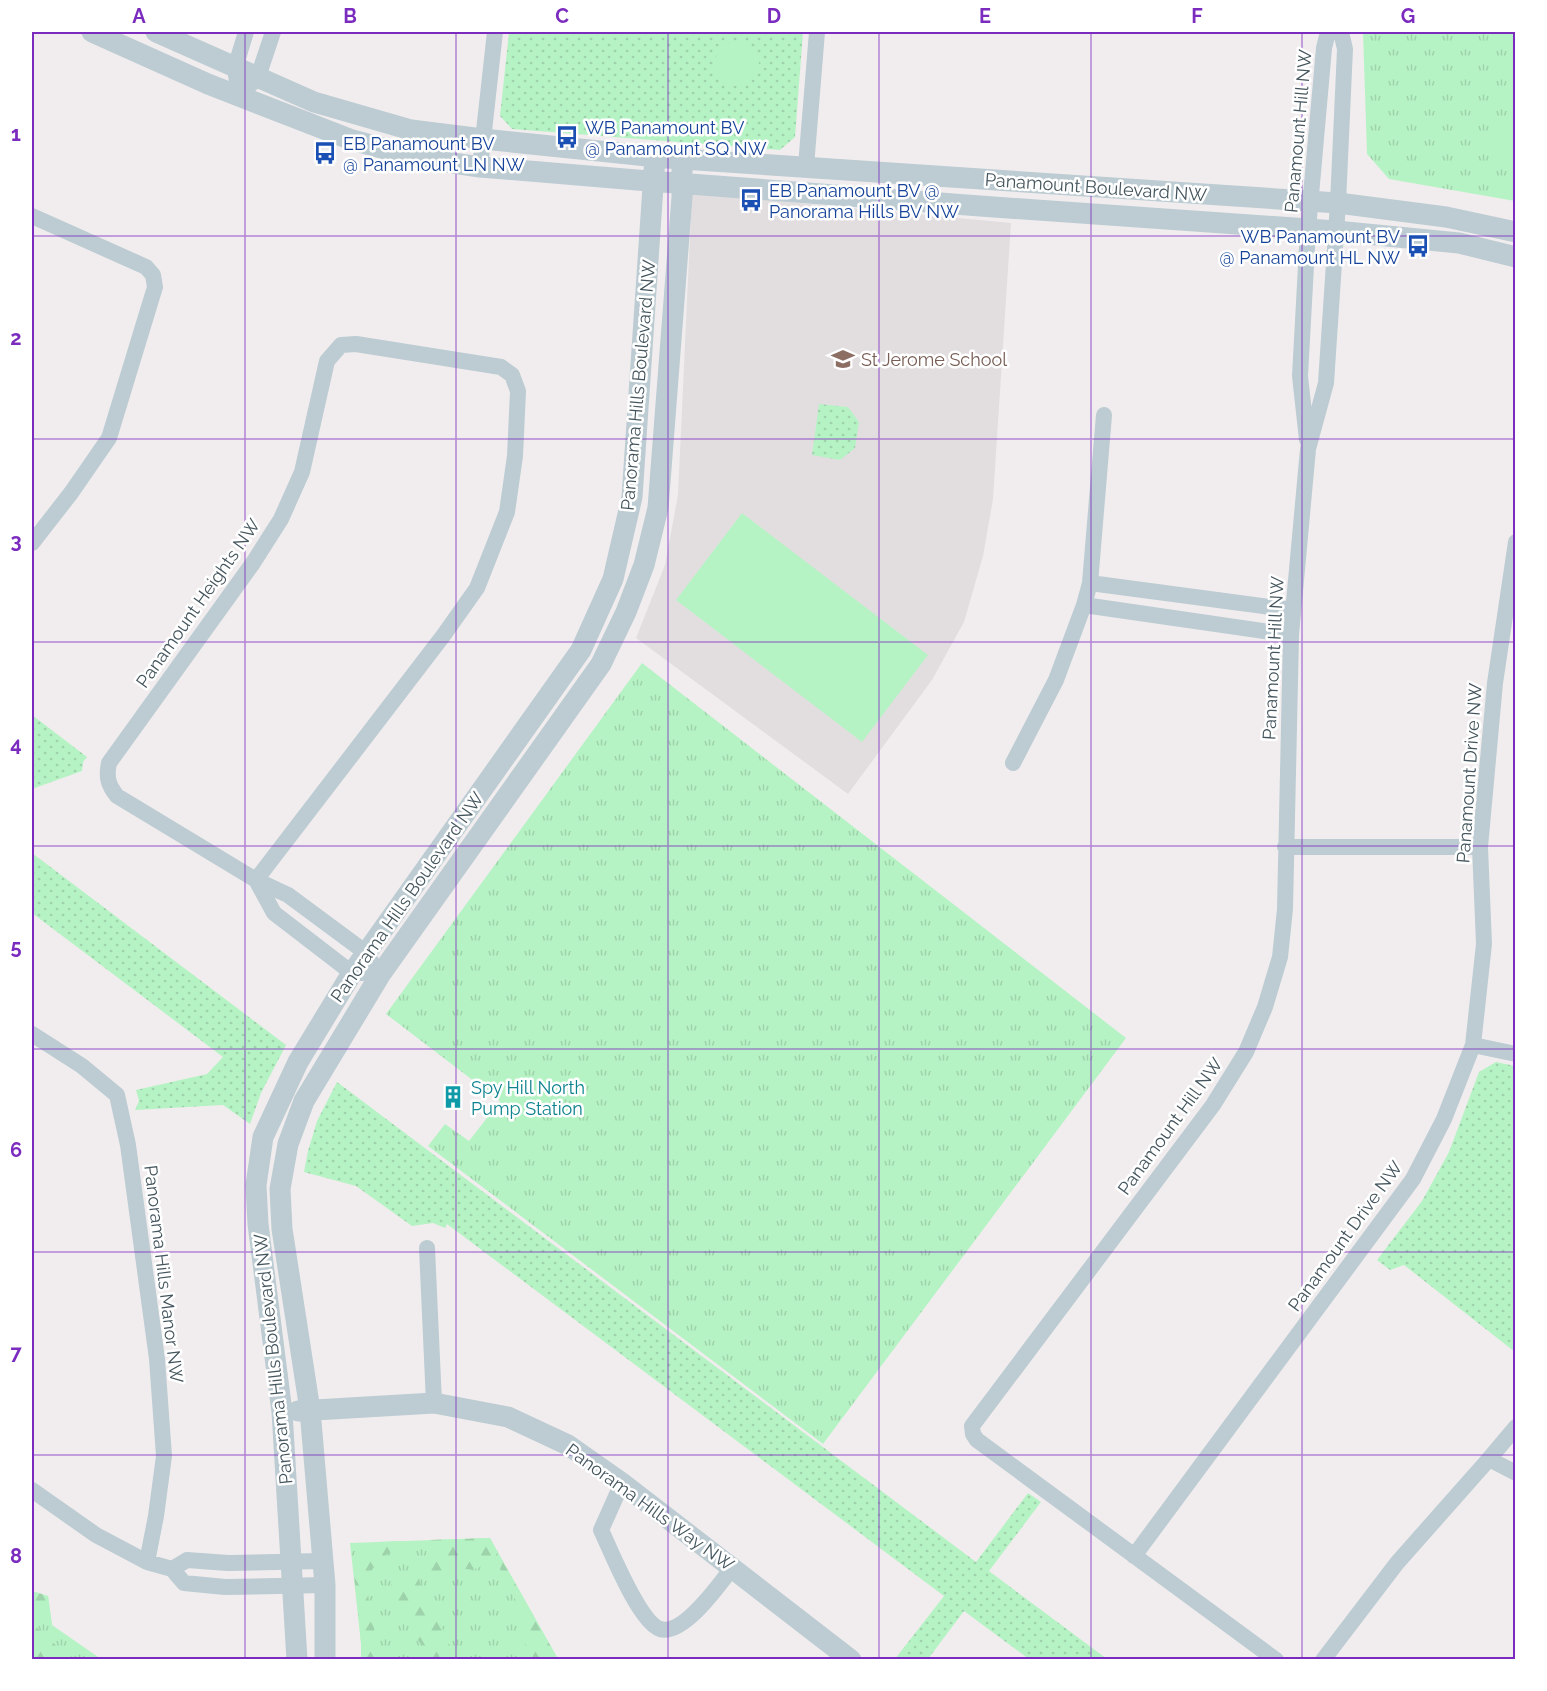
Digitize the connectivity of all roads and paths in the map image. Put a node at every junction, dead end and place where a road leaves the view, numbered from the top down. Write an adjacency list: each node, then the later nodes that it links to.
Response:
1 (92, 32): 11 (street, Panamount Boulevard NW)
2 (156, 32): 9 (street, Panamount Boulevard NW)
3 (246, 32): 9 (street)
4 (273, 32): 10 (street)
5 (495, 32): 12 (street)
6 (817, 32): 15 (street)
7 (1328, 32): 21 (street, Panamount Hill NW)
8 (1341, 32): 22 (street, Panamount Hill NW)
9 (235, 68): 10 (street, Panamount Boulevard NW); 11 (street)
10 (258, 77): 11 (street); 12 (street, Panamount Boulevard NW)
11 (239, 96): 16 (street, Panamount Boulevard NW)
12 (483, 139): 13 (street, Panamount Boulevard NW); 16 (street)
13 (655, 157): 14 (street, Panamount Boulevard NW); 18 (street, Panorama Hills Boulevard NW)
14 (682, 159): 15 (street, Panamount Boulevard NW); 19 (street, Panorama Hills Boulevard NW)
15 (806, 166): 17 (street, Panamount Boulevard NW); 20 (street)
16 (480, 167): 18 (street, Panamount Boulevard NW)
17 (982, 179): 21 (street, Panamount Boulevard NW); 23 (street)
18 (653, 182): 19 (street, Panamount Boulevard NW); 41 (street, Panorama Hills Boulevard NW)
19 (682, 183): 20 (street, Panamount Boulevard NW); 43 (street, Panorama Hills Boulevard NW)
20 (804, 193): 23 (street, Panamount Boulevard NW)
21 (1311, 202): 22 (street, Panamount Boulevard NW); 25 (street, Panamount Hill NW)
22 (1338, 203): 26 (street, Panamount Hill NW); 27 (street, Panamount Boulevard NW)
23 (980, 207): 25 (street, Panamount Boulevard NW)
24 (32, 216): 32 (street)
25 (1308, 229): 26 (street, Panamount Boulevard NW); 30 (street, Panamount Hill NW)
26 (1336, 231): 28 (street, Panamount Boulevard NW); 30 (street, Panamount Hill NW)
27 (1515, 232)
28 (1515, 257)
29 (1104, 415): 33 (street)
30 (1308, 449): 35 (street, Panamount Hill NW)
31 (1515, 542): 39 (street, Panamount Drive NW)
32 (32, 543)
33 (1090, 583): 34 (street); 35 (street)
34 (1084, 605): 36 (street); 37 (street)
35 (1293, 610): 36 (street, Panamount Hill NW)
36 (1291, 635): 38 (street, Panamount Hill NW)
37 (1013, 763)
38 (1285, 847): 39 (street); 56 (street, Panamount Hill NW)
39 (1480, 847): 45 (street, Panamount Drive NW)
40 (256, 880): 40 (street, Panamount Heights NW); 41 (street, Panamount Heights NW); 42 (street)
41 (365, 952): 42 (street, Panorama Hills Boulevard NW); 43 (street, Panamount Heights NW)
42 (352, 972): 43 (street); 50 (street, Panorama Hills Boulevard NW)
43 (380, 975): 49 (street, Panorama Hills Boulevard NW)
44 (32, 1034): 58 (street, Panorama Hills Manor NW)
45 (1473, 1044): 46 (street); 56 (street, Panamount Drive NW)
46 (1515, 1054)
47 (427, 1248): 48 (street)
48 (434, 1402): 49 (street, Panorama Hills Way NW); 54 (street, Panorama Hills Way NW)
49 (310, 1410): 50 (street, Panorama Hills Way NW); 57 (street, Panorama Hills Boulevard NW)
50 (282, 1412): 59 (street, Panorama Hills Boulevard NW)
51 (1515, 1427): 52 (street)
52 (1489, 1459): 53 (street); 68 (street)
53 (1515, 1473)
54 (622, 1483): 60 (street, Panorama Hills Way NW); 60 (street)
55 (32, 1490): 58 (street)
56 (1134, 1556): 67 (street)
57 (322, 1561): 59 (street); 62 (street, Panorama Hills Boulevard NW)
58 (147, 1562): 61 (street)
59 (292, 1562): 61 (street); 63 (street, Panorama Hills Boulevard NW)
60 (732, 1568): 66 (street, Panorama Hills Way NW)
61 (172, 1569): 63 (street)
62 (325, 1585): 63 (street); 65 (street, Panorama Hills Boulevard NW)
63 (293, 1586): 64 (street, Panorama Hills Boulevard NW)
64 (297, 1659)
65 (325, 1659)
66 (851, 1659)
67 (1276, 1659)
68 (1323, 1659)

